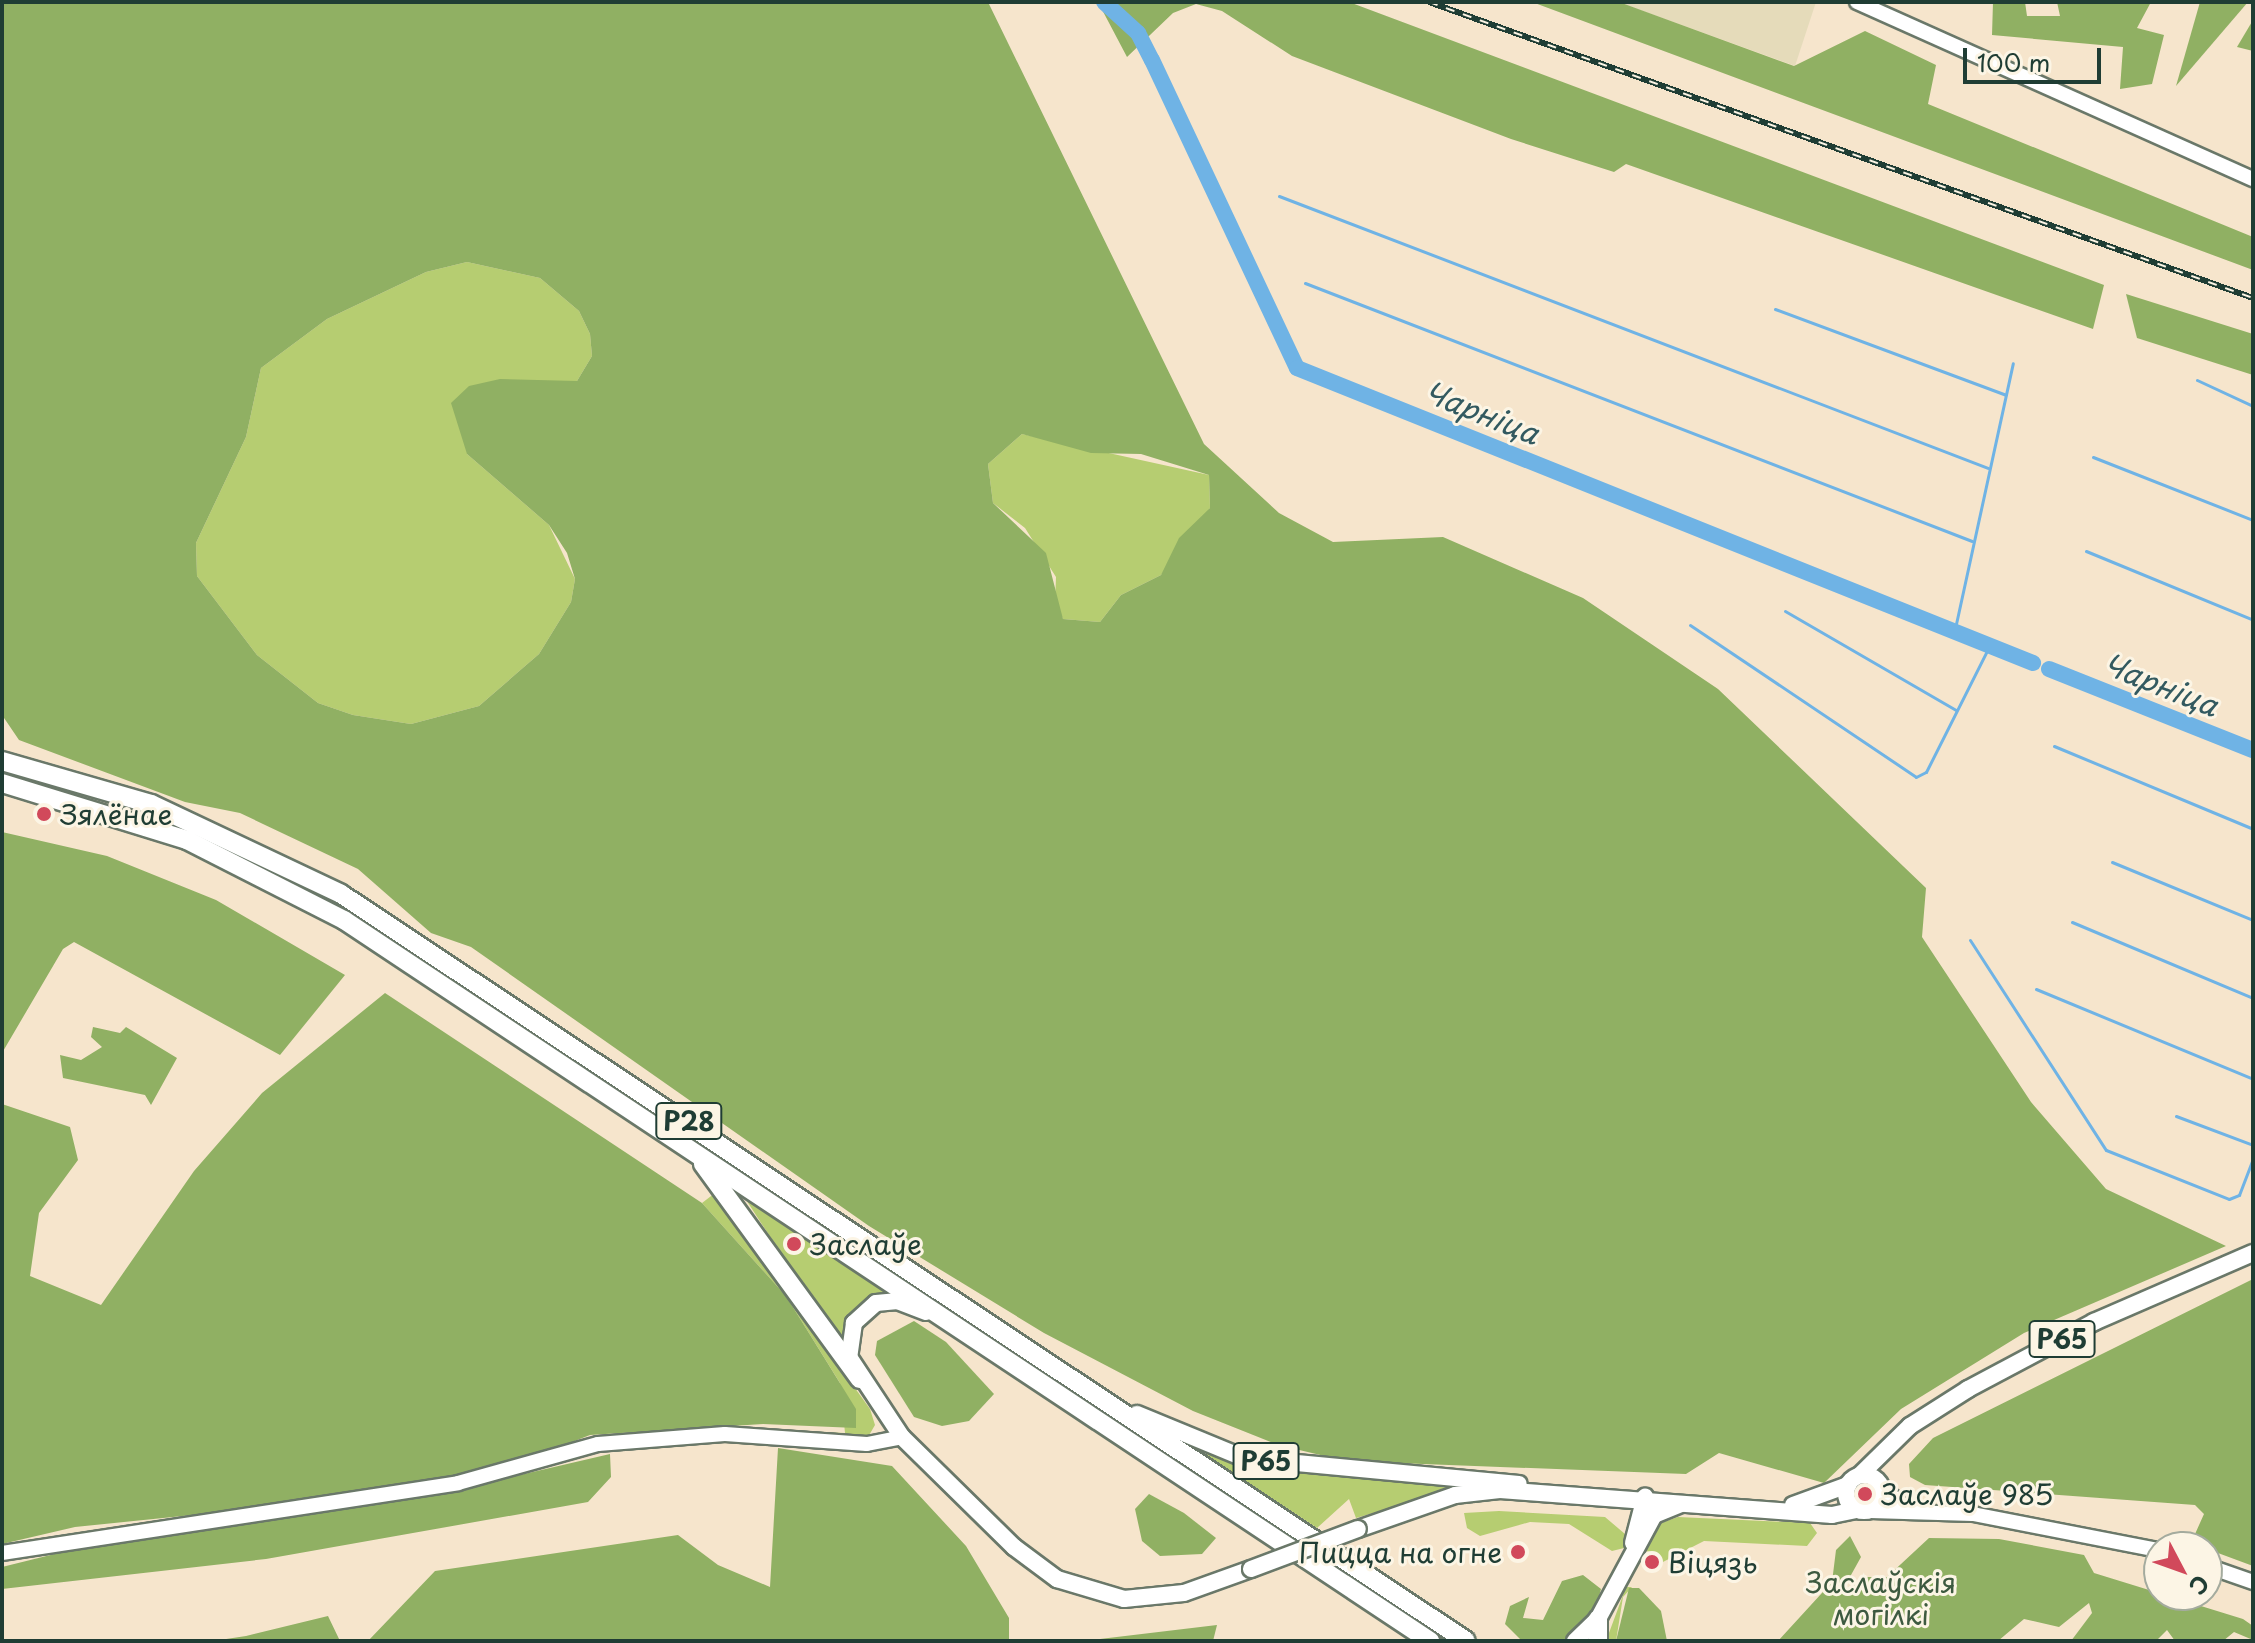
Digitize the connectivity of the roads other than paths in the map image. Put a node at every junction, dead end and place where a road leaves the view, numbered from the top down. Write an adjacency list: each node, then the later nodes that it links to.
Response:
1 (1857, 2): 2 (street)
2 (2253, 179)
3 (2, 761): 9 (highway, Р28)
4 (2, 783): 5 (highway, Р28)
5 (682, 1142): 7 (highway, Р28); 8 (highway, Р65)
6 (2253, 1253): 10 (main road, Р65)
7 (953, 1325): 8 (main road, Р65); 29 (highway, Р28)
8 (860, 1379): 11 (main road, Р65)
9 (1093, 1391): 14 (main road, Р65); 30 (highway, Р28)
10 (1904, 1432): 12 (main road, Р65); 13 (main road)
11 (902, 1437): 14 (main road, Р65, bridge); 25 (street)
12 (1854, 1480): 13 (main road); 18 (main road, Р65); 19 (main road)
13 (1881, 1485): 19 (main road); 20 (street)
14 (1542, 1489): 15 (main road, Р65)
15 (1608, 1494): 16 (main road, Р65); 22 (main road)
16 (1645, 1497): 17 (main road, Р65); 21 (main road); 22 (main road)
17 (1695, 1501): 18 (main road, Р65); 21 (main road)
18 (1788, 1507): 19 (main road, Р65)
19 (1863, 1510): 20 (street)
20 (1910, 1511): 24 (street)
21 (1654, 1515): 23 (main road)
22 (1633, 1524): 23 (main road)
23 (1633, 1543): 28 (main road)
24 (2143, 1546)
25 (2, 1553)
26 (2223, 1572): 27 (street)
27 (2253, 1582)
28 (1598, 1619): 31 (main road); 32 (highway)
29 (1430, 1641)
30 (1466, 1641)
31 (1575, 1641)
32 (1598, 1641)

